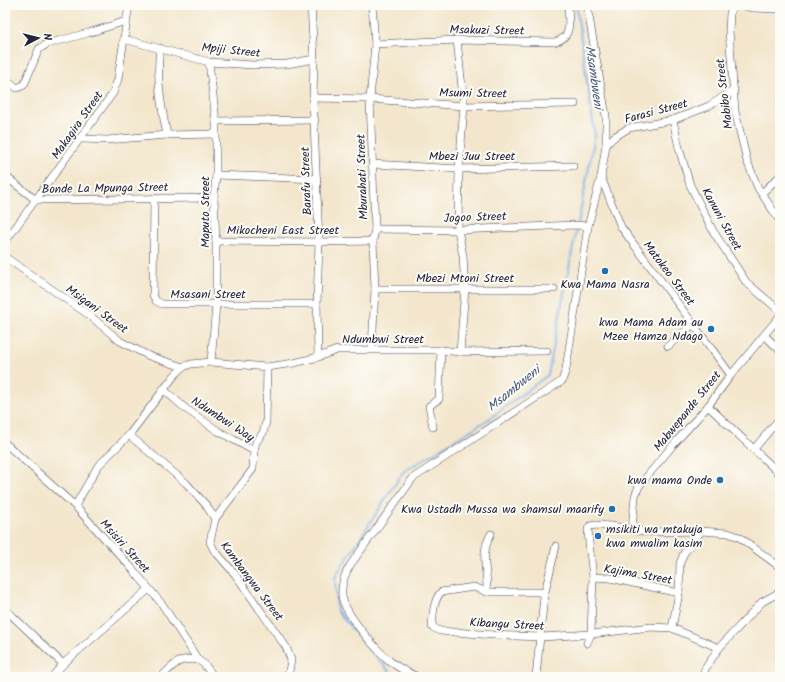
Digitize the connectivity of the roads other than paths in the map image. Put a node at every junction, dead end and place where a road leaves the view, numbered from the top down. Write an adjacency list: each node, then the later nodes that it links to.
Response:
1 (129, 5): 9 (street, Makagira Street)
2 (311, 5): 14 (street, Barafu Street)
3 (372, 5): 12 (street, Mburahati Street)
4 (568, 5): 11 (street, Msakuzi Street)
5 (587, 5): 28 (street)
6 (734, 5): 17 (street, Mabibo Street)
7 (745, 5): 8 (street)
8 (780, 8)
9 (126, 21): 10 (street, Makagira Street); 16 (street)
10 (124, 39): 13 (street, Mpiji Street); 27 (street, Makagira Street)
11 (457, 40): 12 (street, Msakuzi Street); 21 (street)
12 (375, 44): 19 (street, Mburahati Street)
13 (160, 48): 15 (street, Mpiji Street); 26 (street)
14 (314, 59): 15 (street, Mpiji Street); 18 (street, Barafu Street)
15 (209, 62): 24 (street, Maputo Street)
16 (5, 78)
17 (734, 90): 23 (street, Farasi Street); 37 (street, Mabibo Street)
18 (313, 98): 19 (street, Msumi Street); 22 (street, Barafu Street)
19 (370, 99): 21 (street, Msumi Street); 29 (street, Mburahati Street)
20 (575, 104): 21 (street, Msumi Street)
21 (464, 106): 31 (street)
22 (315, 120): 24 (street); 36 (street, Barafu Street)
23 (673, 120): 28 (street, Farasi Street); 55 (street, Kanuni Street)
24 (216, 121): 25 (street, Maputo Street)
25 (216, 134): 26 (street); 32 (street, Maputo Street)
26 (167, 135): 27 (street)
27 (82, 139): 40 (street, Makagira Street)
28 (606, 145): 35 (street)
29 (372, 164): 31 (street, Mbezi Juu Street); 43 (street, Mburahati Street)
30 (573, 166): 31 (street, Mbezi Juu Street)
31 (459, 169): 44 (street)
32 (216, 175): 36 (street); 39 (street, Maputo Street)
33 (5, 176): 40 (street, Bonde La Mpunga Street)
34 (780, 176): 37 (street)
35 (601, 177): 42 (street); 57 (street, Matokeo Street)
36 (317, 179): 48 (street, Barafu Street)
37 (762, 193): 41 (street, Mabibo Street)
38 (154, 198): 39 (street, Bonde La Mpunga Street); 40 (street, Bonde La Mpunga Street); 54 (street, Msasani Street)
39 (214, 198): 45 (street, Maputo Street)
40 (36, 200): 47 (street, Makagira Street)
41 (780, 221)
42 (582, 225): 44 (street, Jogoo Street); 104 (street)
43 (375, 228): 44 (street, Jogoo Street); 46 (street, Mburahati Street)
44 (458, 230): 51 (street)
45 (216, 241): 48 (street, Mikocheni East Street); 54 (street, Maputo Street)
46 (373, 241): 48 (street, Mikocheni East Street); 50 (street, Mburahati Street)
47 (5, 242)
48 (319, 242): 53 (street, Barafu Street)
49 (5, 257): 68 (street, Msigani Street)
50 (375, 289): 51 (street, Mbezi Mtoni Street); 60 (street, Mburahati Street)
51 (465, 289): 52 (street, Mbezi Mtoni Street); 64 (street)
52 (554, 289)
53 (317, 304): 54 (street, Msasani Street); 65 (street, Barafu Street)
54 (216, 305): 66 (street, Maputo Street)
55 (780, 311)
56 (780, 316): 58 (street, Mabwepande Street)
57 (693, 324): 59 (street); 69 (street, Matokeo Street)
58 (764, 335): 62 (street); 69 (street, Mabwepande Street)
59 (668, 346)
60 (372, 349): 61 (street, Ndumbwi Street); 65 (street, Ndumbwi Street)
61 (441, 350): 64 (street, Ndumbwi Street); 73 (street)
62 (780, 350)
63 (547, 351): 64 (street, Ndumbwi Street)
64 (460, 352)
65 (318, 357): 67 (street, Ndumbwi Street)
66 (211, 362): 67 (street, Ndumbwi Street); 68 (street, Ndumbwi Street)
67 (267, 367): 77 (street, Kambangwa Street)
68 (183, 368): 70 (street)
69 (730, 375): 71 (street, Mabwepande Street)
70 (163, 389): 74 (street); 77 (street, Ndumbwi Way)
71 (708, 406): 76 (street); 81 (street, Mabwepande Street)
72 (780, 418): 76 (street)
73 (433, 426)
74 (129, 435): 79 (street); 80 (street)
75 (6, 447): 79 (street, Msisiri Street)
76 (754, 449): 78 (street)
77 (254, 451): 80 (street, Kambangwa Street)
78 (780, 474)
79 (75, 506): 87 (street, Msisiri Street)
80 (215, 519): 103 (street, Kambangwa Street)
81 (632, 530): 82 (street); 86 (street)
82 (701, 531): 85 (street); 90 (street)
83 (491, 534): 88 (street)
84 (556, 546): 91 (street)
85 (780, 567)
86 (593, 577): 90 (street, Kajima Street); 94 (street)
87 (149, 589): 98 (street, Msisiri Street); 99 (street)
88 (487, 592): 91 (street, Kibangu Street); 95 (street, Kibangu Street)
89 (780, 592): 97 (street)
90 (680, 593): 93 (street)
91 (544, 596): 95 (street)
92 (5, 609): 99 (street)
93 (672, 628): 94 (street, Kibangu Street); 97 (street, Kibangu Street)
94 (591, 634): 95 (street, Kibangu Street); 96 (street)
95 (541, 637): 105 (street)
96 (587, 642)
97 (720, 648): 106 (street)
98 (198, 660): 101 (street); 102 (street, Msisiri Street)
99 (64, 664): 100 (street)
100 (52, 677)
101 (161, 677)
102 (214, 677)
103 (288, 677)
104 (418, 677)
105 (536, 677)
106 (703, 677)

